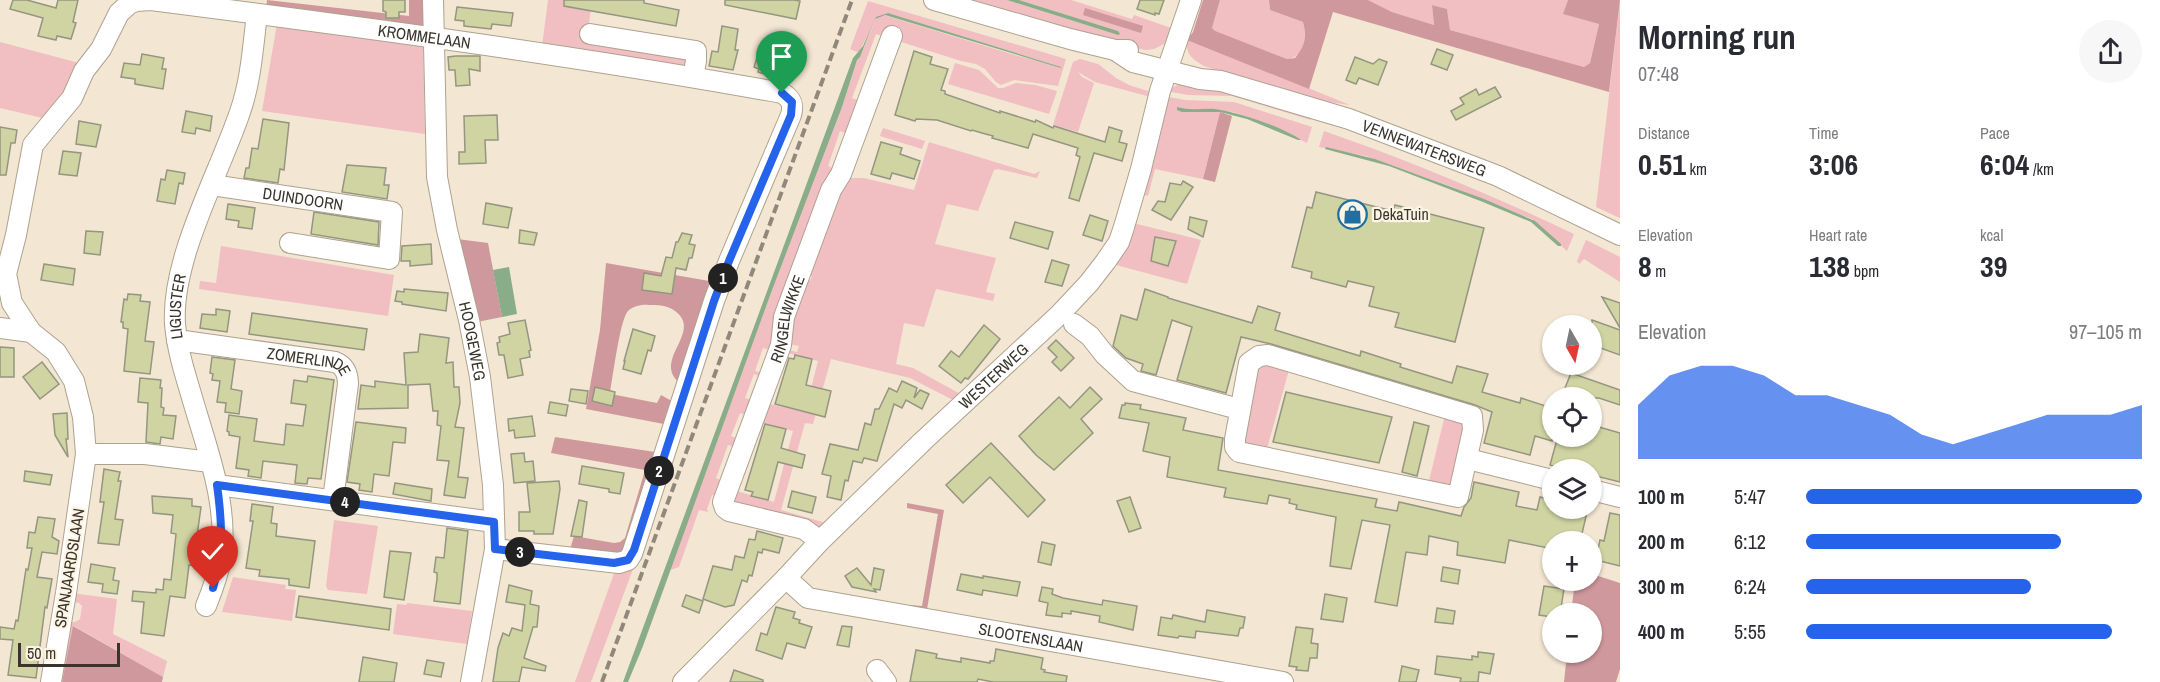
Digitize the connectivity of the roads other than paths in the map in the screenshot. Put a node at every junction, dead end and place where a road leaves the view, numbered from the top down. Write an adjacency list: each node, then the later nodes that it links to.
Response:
1 (433, 0): 7 (street, HOOGEWEG)
2 (934, 0): 9 (street, VENNEWATERSWEG)
3 (1191, 0): 9 (street, WESTERWEG)
4 (127, 2): 5 (street, KROMMELAAN); 14 (street, KROMMELAAN)
5 (257, 14): 7 (street, KROMMELAAN); 11 (street, LIGUSTER)
6 (590, 34): 10 (street)
7 (434, 36): 10 (street, KROMMELAAN); 28 (street, HOOGEWEG)
8 (892, 36): 29 (street, RINGELWIKKE)
9 (1168, 65): 12 (street, VENNEWATERSWEG); 29 (street, WESTERWEG)
10 (693, 77): 30 (street, KROMMELAAN)
11 (212, 186): 13 (street, DUINDOORN); 18 (street, LIGUSTER)
12 (1620, 235)
13 (290, 243)
14 (3, 279): 17 (street)
15 (1074, 324): 19 (street)
16 (0, 328): 17 (street)
17 (31, 332): 20 (street, SPANJAARDSLAAN)
18 (177, 340): 22 (street, LIGUSTER); 27 (street, ZOMERLINDE)
19 (1239, 409): 21 (street); 21 (street)
20 (86, 454): 22 (street); 33 (street, SPANJAARDSLAAN)
21 (1468, 459): 23 (street)
22 (210, 462): 24 (street, LIGUSTER)
23 (1542, 478)
24 (217, 485): 27 (street); 32 (street, LIGUSTER)
25 (1602, 492): 26 (street)
26 (1620, 497)
27 (333, 500): 28 (street)
28 (494, 522): 30 (street, HOOGEWEG)
29 (820, 541): 31 (street, WESTERWEG)
30 (495, 549): 34 (street, HOOGEWEG)
31 (786, 578): 35 (street, WESTERWEG); 36 (street, SLOOTENSLAAN)
32 (206, 606)
33 (51, 682)
34 (471, 682)
35 (683, 682)
36 (1283, 682)

